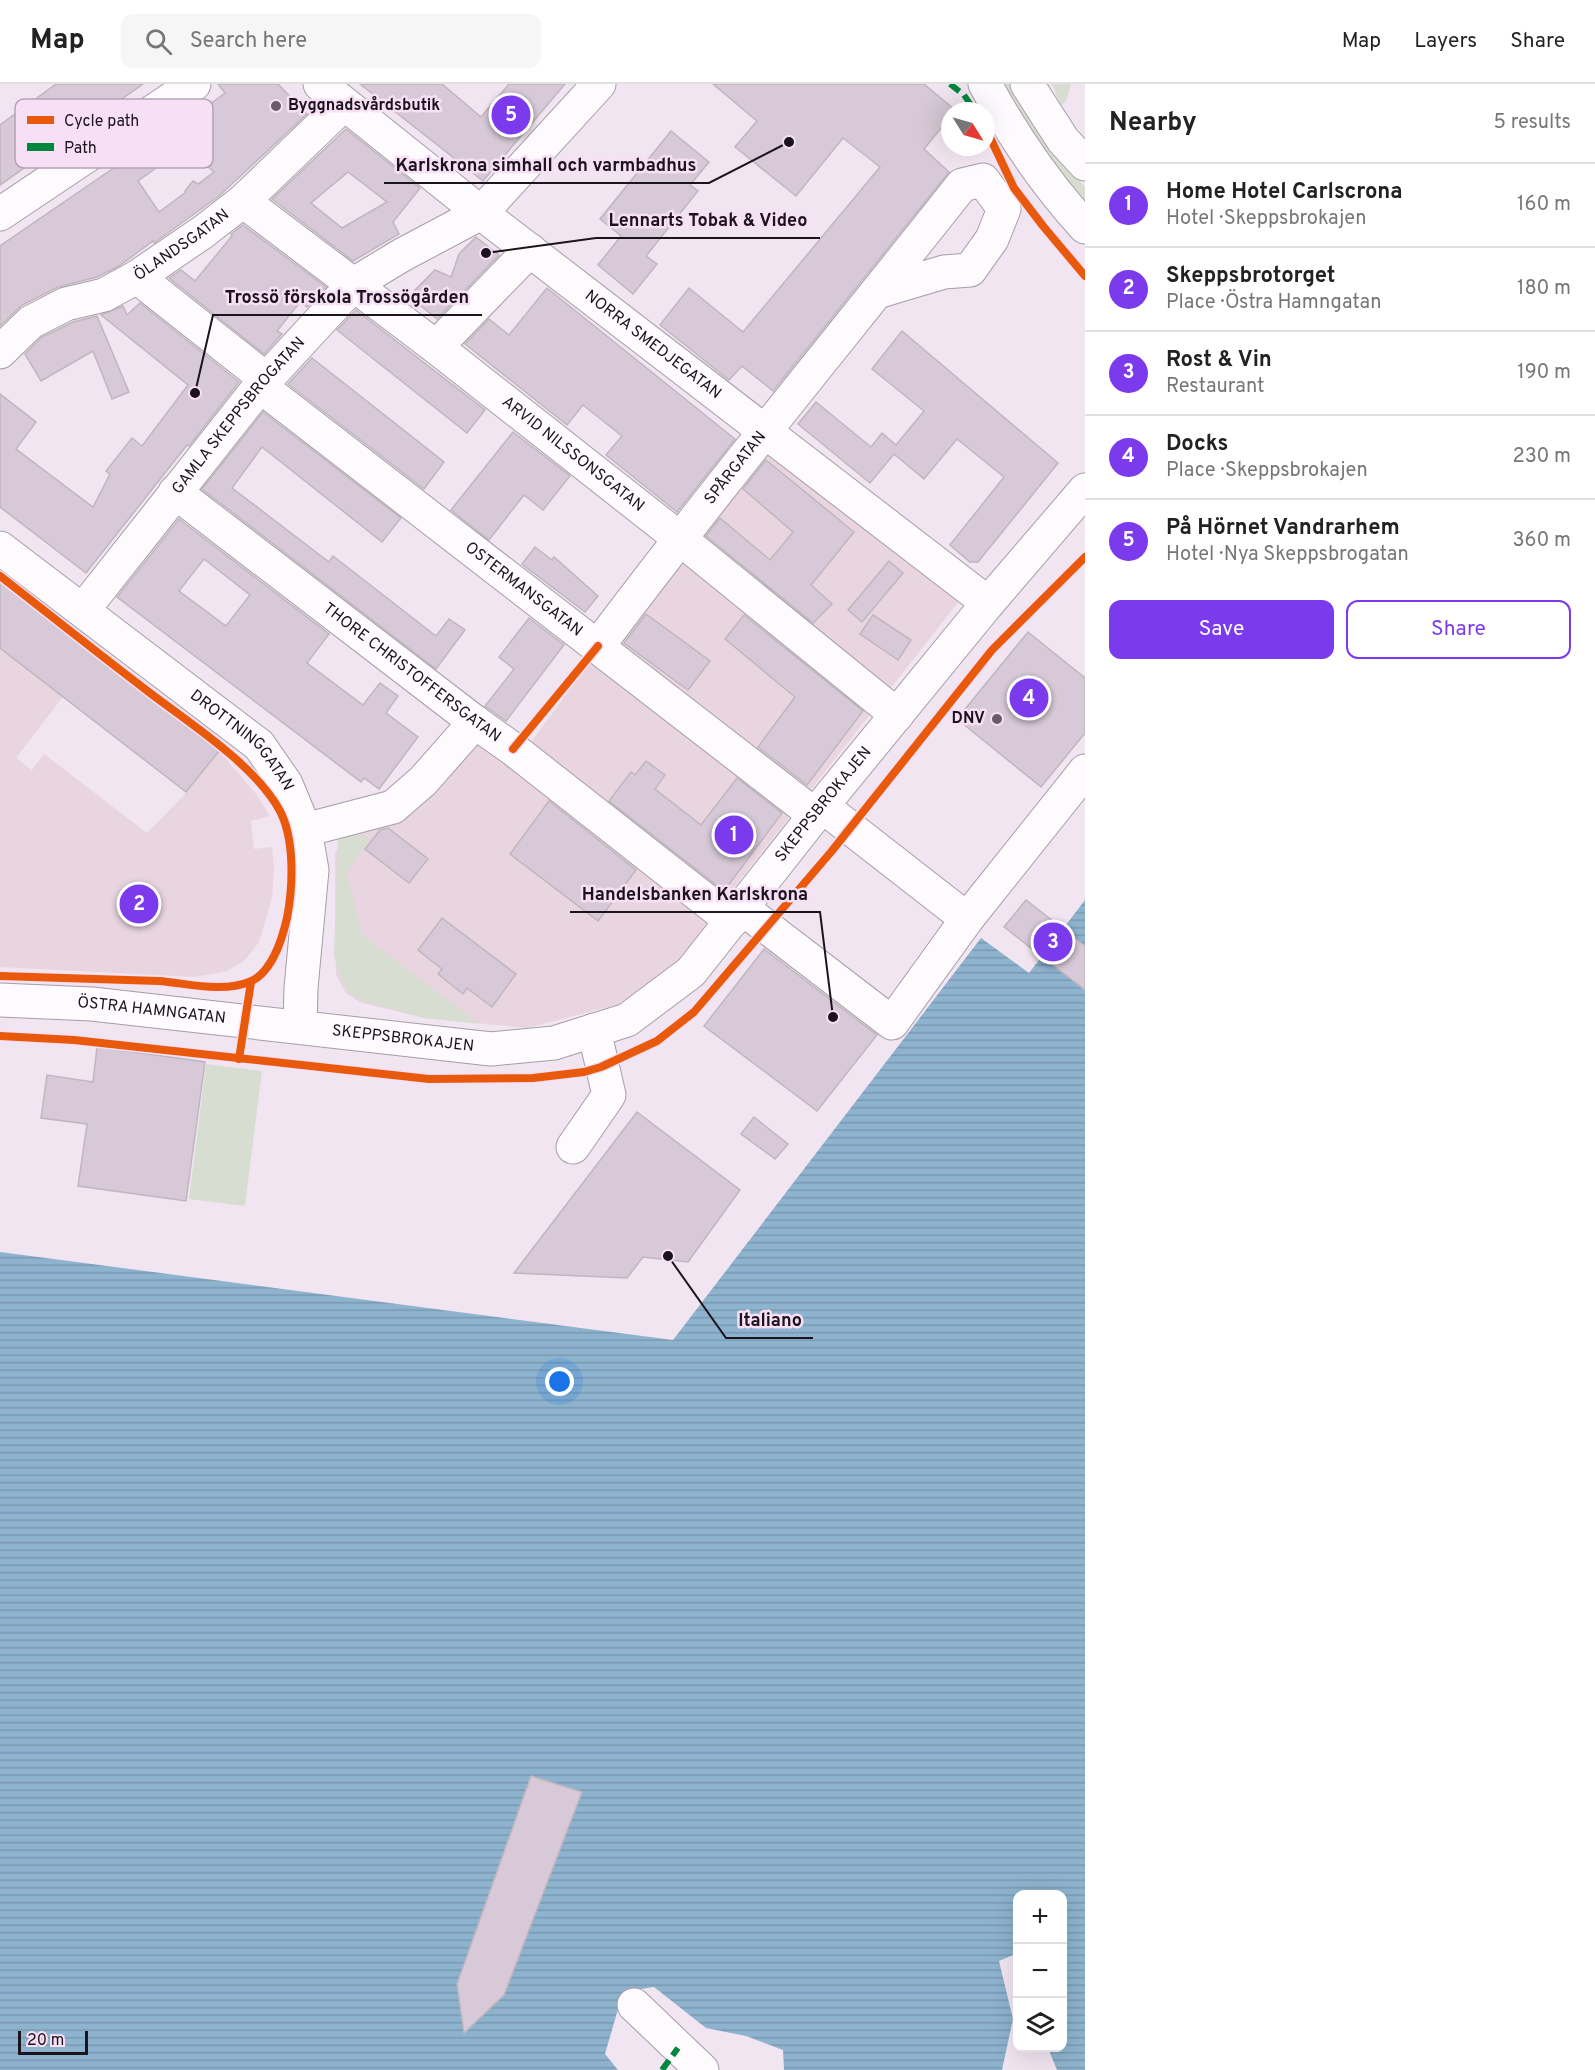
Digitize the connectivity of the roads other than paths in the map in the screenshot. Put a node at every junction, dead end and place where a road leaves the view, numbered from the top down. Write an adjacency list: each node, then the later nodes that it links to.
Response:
1 (194, 84): 6 (street)
2 (599, 84): 10 (street, GAMLA SKEPPSBROGATAN)
3 (985, 84): 12 (street)
4 (1027, 84): 7 (street)
5 (332, 94): 9 (street, ÖLANDSGATAN); 10 (street, NORRA SMEDJEGATAN)
6 (172, 99)
7 (1085, 164)
8 (69, 168): 11 (street)
9 (243, 201): 14 (street, ÖLANDSGATAN); 15 (street, ARVID NILSSONSGATAN)
10 (481, 213): 13 (street, NORRA SMEDJEGATAN); 15 (street, GAMLA SKEPPSBROGATAN)
11 (0, 214)
12 (1085, 227)
13 (530, 250): 17 (street); 20 (street, NORRA SMEDJEGATAN)
14 (137, 278): 18 (street, ÖLANDSGATAN); 19 (street, OSTERMANSGATAN)
15 (354, 284): 17 (street, ARVID NILSSONSGATAN); 19 (street, GAMLA SKEPPSBROGATAN)
16 (877, 292): 20 (street, SPÅRGATAN)
17 (436, 347): 23 (street, ARVID NILSSONSGATAN)
18 (0, 352)
19 (263, 382): 22 (street, GAMLA SKEPPSBROGATAN); 27 (street, OSTERMANSGATAN)
20 (766, 432): 23 (street, SPÅRGATAN); 25 (street, NORRA SMEDJEGATAN)
21 (1085, 490): 25 (street, SKEPPSBROKAJEN)
22 (175, 492): 26 (street, GAMLA SKEPPSBROGATAN); 29 (street, THORE CHRISTOFFERSGATAN)
23 (679, 538): 27 (street, SPÅRGATAN); 28 (street, ARVID NILSSONSGATAN)
24 (0, 548): 26 (street, DROTTNINGGATAN)
25 (988, 603): 28 (street, SKEPPSBROKAJEN)
26 (83, 610): 32 (street, DROTTNINGGATAN)
27 (598, 646): 31 (street, OSTERMANSGATAN)
28 (897, 715): 31 (street, SKEPPSBROKAJEN)
29 (475, 722): 32 (street); 33 (street, THORE CHRISTOFFERSGATAN)
30 (1085, 771): 34 (street)
31 (819, 811): 33 (street, SKEPPSBROKAJEN); 34 (street, OSTERMANSGATAN)
32 (305, 830): 36 (street, DROTTNINGGATAN)
33 (737, 915): 34 (street, THORE CHRISTOFFERSGATAN); 37 (street, SKEPPSBROKAJEN)
34 (967, 920)
35 (0, 1000): 36 (street, ÖSTRA HAMNGATAN)
36 (300, 1026): 37 (street, SKEPPSBROKAJEN)
37 (594, 1030): 38 (street)
38 (573, 1147)
39 (634, 2005): 40 (street)
40 (702, 2070)

